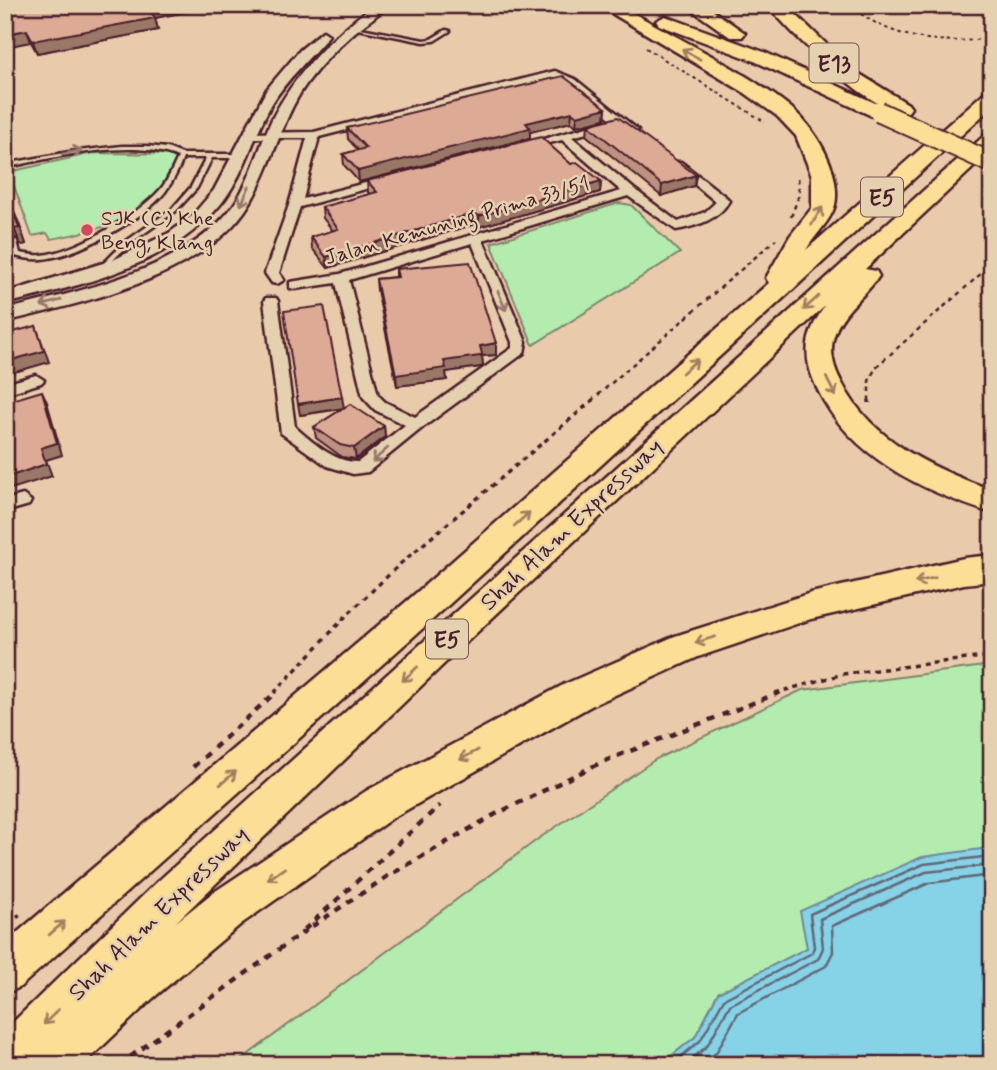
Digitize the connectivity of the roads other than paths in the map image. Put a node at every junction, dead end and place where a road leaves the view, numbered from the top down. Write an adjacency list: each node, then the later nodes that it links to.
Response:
1 (362, 5): 14 (street)
2 (382, 5): 7 (street)
3 (678, 5): 9 (highway)
4 (694, 5): 11 (highway)
5 (776, 5): 11 (highway, E13)
6 (619, 7): 9 (highway, E13); 37 (highway, one-way to 6)
7 (358, 29): 8 (lane); 13 (street)
8 (448, 31)
9 (758, 56): 25 (highway, E13, bridge)
10 (992, 96): 37 (highway, Shah Alam Expressway / E5)
11 (901, 108): 20 (highway, E13)
12 (619, 121): 15 (street); 16 (street); 17 (street)
13 (273, 134): 14 (street); 15 (street); 40 (street, one-way to 40)
14 (249, 135): 23 (street)
15 (314, 135): 29 (street)
16 (564, 136): 19 (street); 28 (street)
17 (639, 136)
18 (992, 139): 30 (highway, Shah Alam Expressway / E5)
19 (510, 149)
20 (992, 149)
21 (181, 156): 22 (lane); 26 (lane, one-way to 21); 32 (lane)
22 (210, 156): 23 (lane); 33 (lane)
23 (239, 156): 33 (street)
24 (670, 159): 28 (street)
25 (992, 163)
26 (5, 166)
27 (403, 177): 29 (street)
28 (630, 192): 31 (street, Jalan Kemuning Prima 33/51)
29 (295, 205): 35 (street)
30 (898, 225): 45 (highway, one-way to 45); 49 (highway, Shah Alam Expressway / E5, one-way to 49)
31 (476, 238): 34 (street, Jalan Kemuning Prima 33/51); 43 (street, one-way to 43)
32 (14, 241)
33 (100, 270): 38 (street)
34 (342, 278): 36 (street, Jalan Kemuning Prima 33/51); 43 (street)
35 (277, 280): 36 (street); 39 (street)
36 (295, 285): 39 (street)
37 (769, 295): 48 (highway, Shah Alam Expressway / E5, one-way to 37)
38 (5, 299)
39 (271, 301): 43 (street, one-way to 39)
40 (5, 316)
41 (36, 380): 42 (street)
42 (5, 389)
43 (416, 424)
44 (23, 501): 46 (street)
45 (992, 502)
46 (5, 506)
47 (992, 568): 50 (highway, one-way to 50)
48 (5, 972)
49 (5, 1062)
50 (49, 1065)

